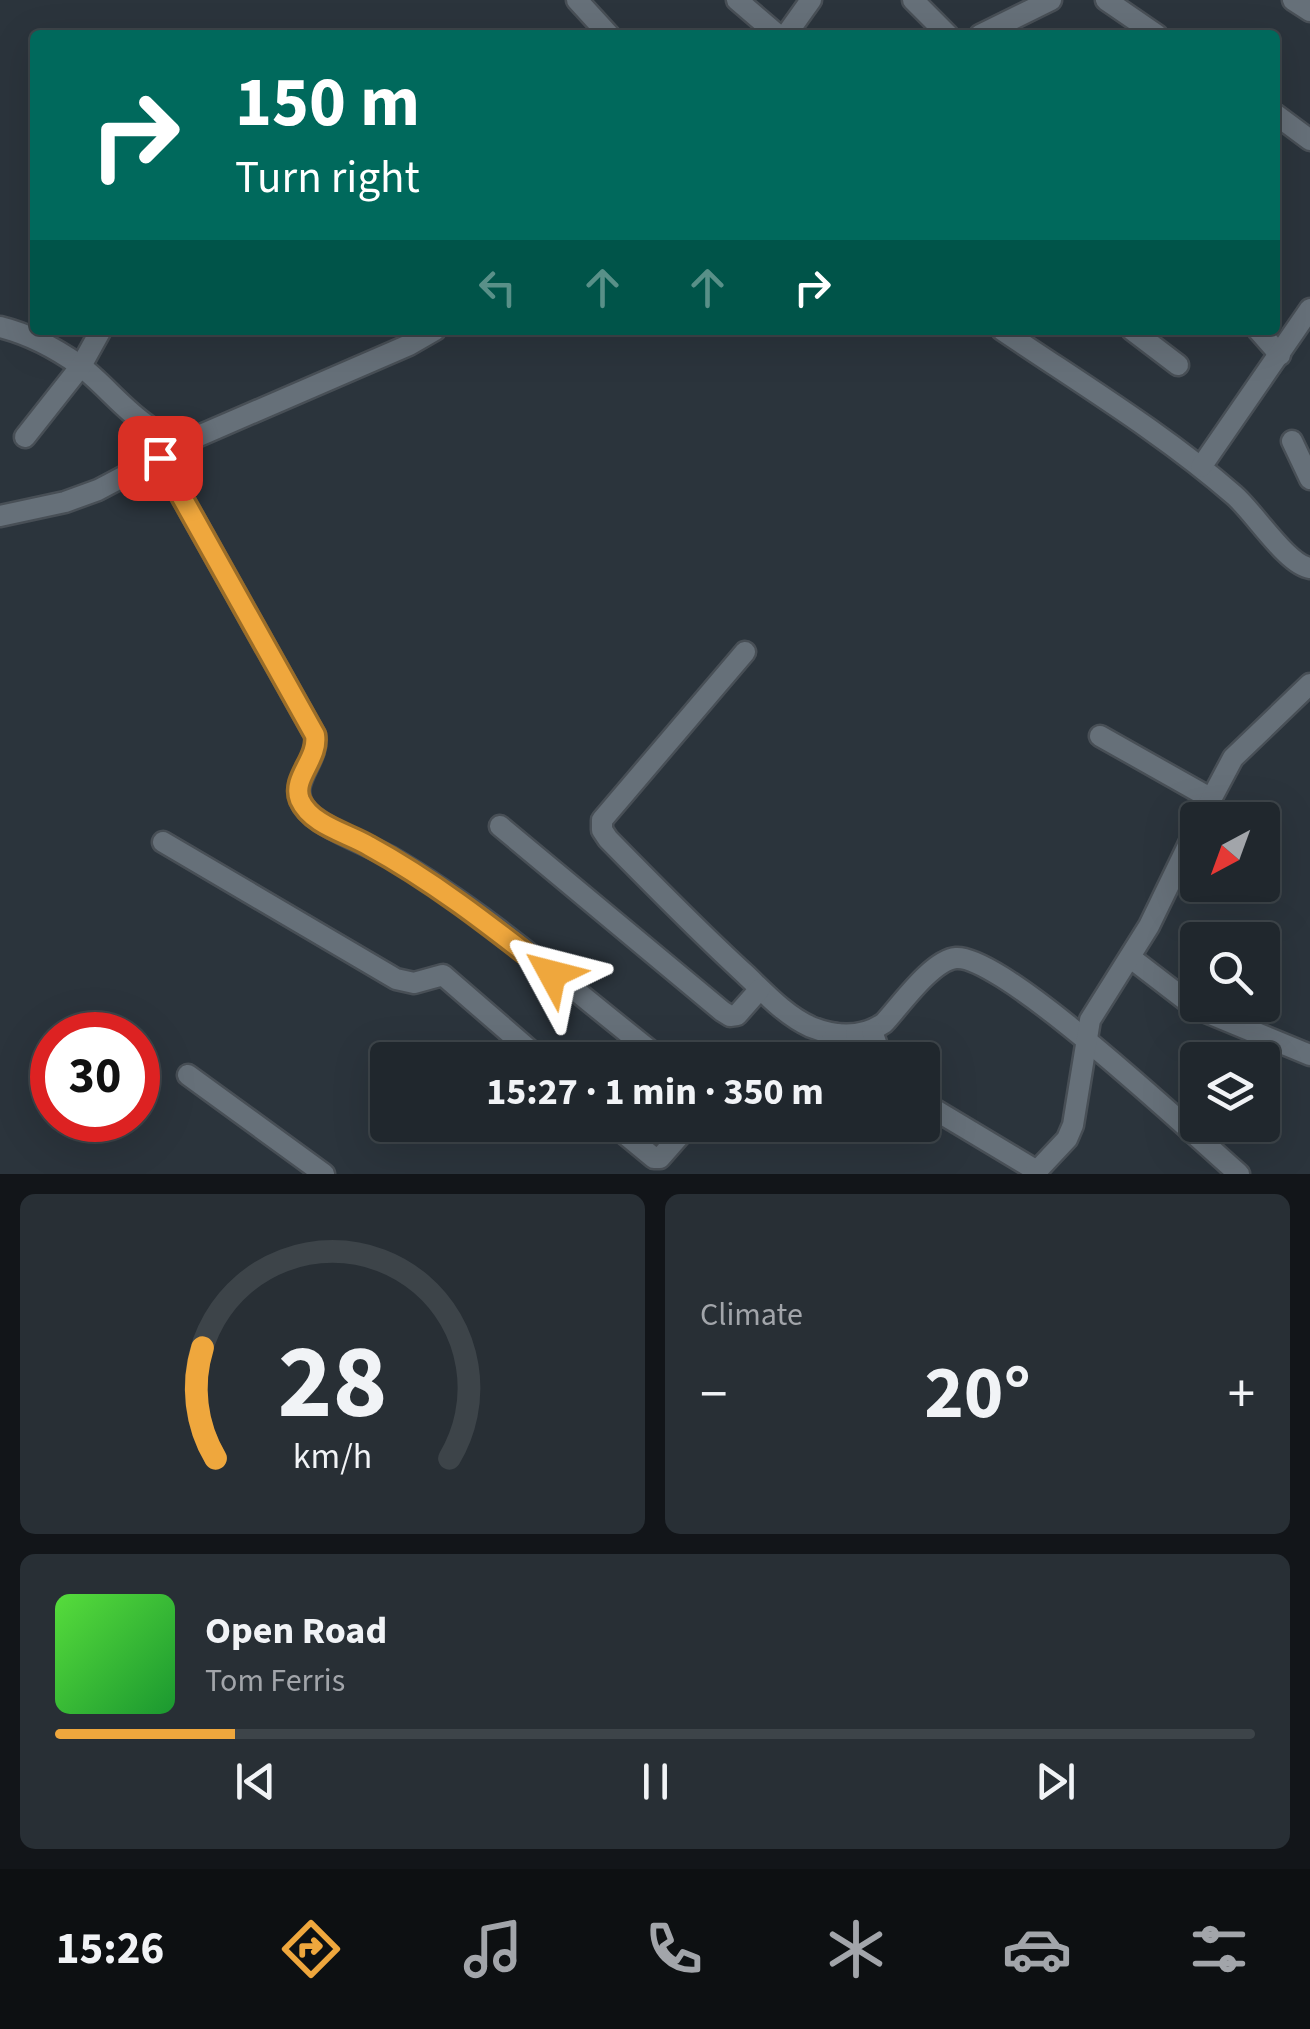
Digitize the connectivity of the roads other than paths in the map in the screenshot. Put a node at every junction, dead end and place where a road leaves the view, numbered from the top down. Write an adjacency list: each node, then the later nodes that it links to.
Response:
1 (576, 0): 9 (street)
2 (737, 0): 10 (street)
3 (811, 0): 11 (street)
4 (913, 0): 12 (street)
5 (1051, 0): 13 (street)
6 (1106, 0): 14 (street)
7 (1293, 0): 8 (street)
8 (1310, 11)
9 (604, 30)
10 (772, 30)
11 (790, 30)
12 (943, 30)
13 (990, 30)
14 (1150, 30)
15 (1280, 118): 16 (street)
16 (1310, 140)
17 (1310, 309): 24 (street)
18 (0, 327): 26 (street)
19 (98, 335): 26 (street)
20 (426, 335): 28 (street)
21 (1009, 335): 31 (street)
22 (1139, 335): 25 (street)
23 (1262, 335): 24 (street)
24 (1280, 355): 31 (street)
25 (1178, 365)
26 (81, 366): 27 (street); 28 (street)
27 (25, 438)
28 (194, 438): 30 (street)
29 (1292, 441): 32 (street)
30 (160, 458): 33 (street); 49 (street)
31 (1202, 467): 34 (street)
32 (1310, 479)
33 (0, 516)
34 (1310, 568)
35 (745, 652): 44 (street)
36 (1308, 691): 38 (street)
37 (1100, 736): 38 (street)
38 (1210, 798): 39 (street)
39 (1208, 802)
40 (500, 826): 44 (street)
41 (163, 842): 48 (street)
42 (1180, 860): 43 (street)
43 (1131, 958): 47 (street); 52 (street)
44 (760, 988): 46 (street)
45 (872, 1031): 46 (street); 47 (street); 51 (street)
46 (837, 1034): 50 (street)
47 (1085, 1039): 57 (street); 59 (street)
48 (519, 1042)
49 (639, 1042)
50 (831, 1042)
51 (876, 1042)
52 (1310, 1055)
53 (188, 1074): 58 (street)
54 (940, 1113): 57 (street)
55 (635, 1142): 56 (street)
56 (675, 1142)
57 (1036, 1172)
58 (324, 1174)
59 (1239, 1174)

